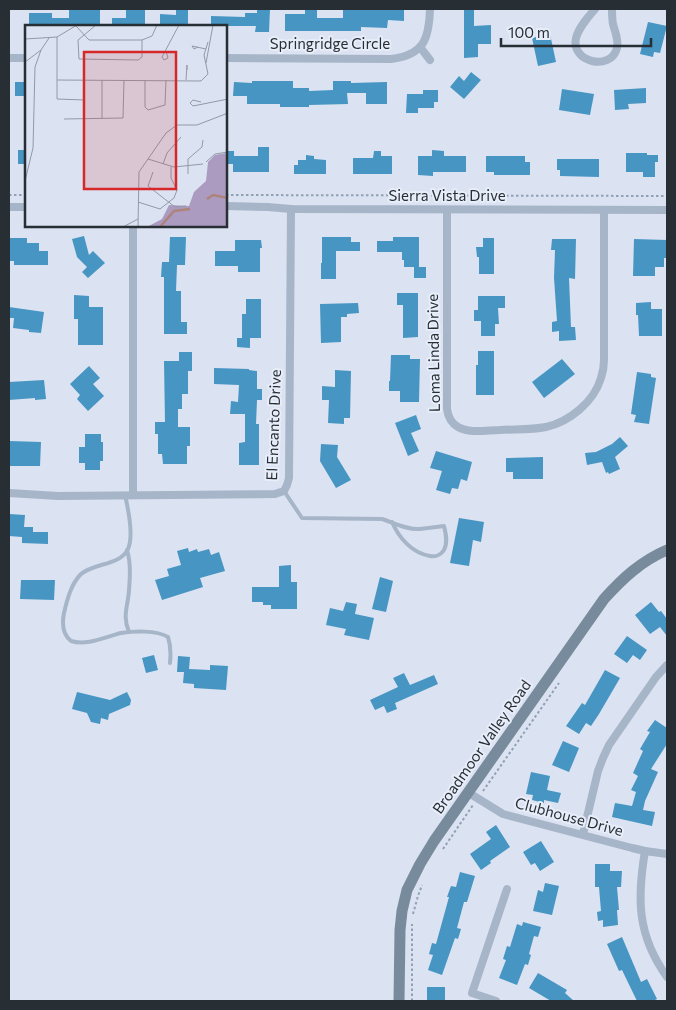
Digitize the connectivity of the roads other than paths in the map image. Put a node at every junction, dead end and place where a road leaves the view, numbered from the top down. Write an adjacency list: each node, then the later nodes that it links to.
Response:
1 (430, 9): 4 (street)
2 (595, 9): 3 (street)
3 (612, 9)
4 (420, 47): 7 (street, Springridge Circle); 8 (street)
5 (9, 58): 6 (street)
6 (25, 58)
7 (228, 58)
8 (430, 60)
9 (9, 206): 11 (street)
10 (228, 206): 12 (street, Sierra Vista Drive)
11 (25, 207)
12 (291, 209): 13 (street, Sierra Vista Drive); 17 (street, El Encanto Drive)
13 (447, 210): 14 (street, Sierra Vista Drive); 14 (street, Loma Linda Drive)
14 (604, 210): 15 (street, Sierra Vista Drive)
15 (667, 210)
16 (133, 228): 19 (street)
17 (284, 491): 19 (street, El Encanto Drive); 20 (lane)
18 (9, 493): 19 (street, El Encanto Drive)
19 (129, 495): 21 (lane)
20 (392, 522): 20 (lane)
21 (127, 550): 23 (lane); 23 (lane)
22 (667, 550): 26 (street, Broadmoor Valley Road)
23 (130, 632): 24 (lane)
24 (170, 663)
25 (667, 665): 27 (street)
26 (474, 796): 27 (street, Clubhouse Drive); 32 (street, Broadmoor Valley Road)
27 (583, 834): 28 (street, Clubhouse Drive)
28 (645, 851): 29 (street, Clubhouse Drive); 31 (street)
29 (667, 854)
30 (507, 889): 33 (street)
31 (667, 977)
32 (399, 1001)
33 (496, 1001)

